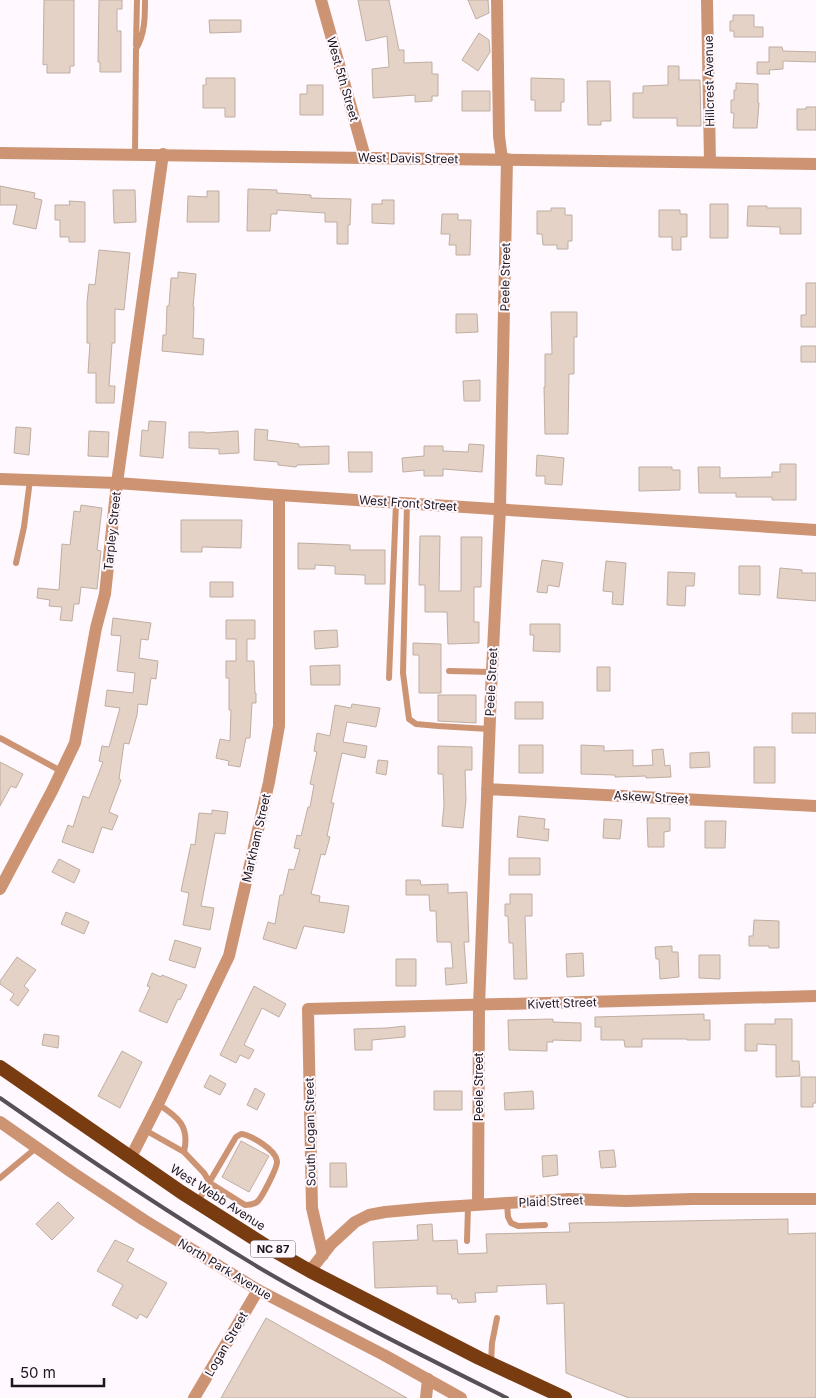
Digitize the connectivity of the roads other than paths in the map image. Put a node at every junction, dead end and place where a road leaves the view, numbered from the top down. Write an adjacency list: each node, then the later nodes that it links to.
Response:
1 (137, 0): 6 (lane)
2 (145, 0): 6 (lane)
3 (321, 0): 10 (street, West 5th Street)
4 (497, 0): 11 (street, Peele Street)
5 (707, 0): 12 (street, Hillcrest Avenue)
6 (136, 49): 8 (lane)
7 (0, 153): 8 (street, West Davis Street)
8 (135, 154): 9 (street, West Davis Street)
9 (163, 154): 10 (street, West Davis Street); 16 (street, Tarpley Street)
10 (365, 157): 11 (street, West Davis Street)
11 (504, 159): 12 (street, West Davis Street); 19 (street, Peele Street)
12 (710, 162): 13 (street, West Davis Street)
13 (816, 164)
14 (0, 479): 15 (street, West Front Street)
15 (30, 480): 16 (street, West Front Street); 21 (lane)
16 (117, 483): 17 (street, West Front Street); 27 (street, Tarpley Street)
17 (279, 495): 18 (street, West Front Street); 35 (street, Markham Street)
18 (402, 503): 19 (street, West Front Street); 24 (lane); 25 (lane)
19 (500, 509): 20 (street, West Front Street); 23 (street, Peele Street)
20 (816, 530)
21 (16, 563)
22 (448, 671): 23 (lane)
23 (492, 672): 25 (street, Peele Street)
24 (389, 678)
25 (489, 728): 28 (street, Peele Street)
26 (0, 738): 27 (lane)
27 (61, 771): 30 (street, Tarpley Street)
28 (487, 789): 29 (street, Askew Street); 32 (street, Peele Street)
29 (816, 806)
30 (0, 889)
31 (816, 996): 32 (street, Kivett Street)
32 (479, 1006): 33 (street, Kivett Street); 46 (street, Peele Street)
33 (308, 1009): 49 (street, South Logan Street)
34 (0, 1068): 40 (highway, West Webb Avenue / NC 87)
35 (158, 1104): 37 (street, Markham Street); 39 (lane)
36 (0, 1122): 38 (street, North Park Avenue)
37 (145, 1130): 39 (lane); 40 (street, Markham Street)
38 (36, 1148): 41 (lane); 51 (street, North Park Avenue)
39 (184, 1152): 42 (lane)
40 (131, 1157): 44 (highway, West Webb Avenue / NC 87)
41 (1, 1175)
42 (210, 1183): 42 (lane); 44 (lane)
43 (816, 1199): 45 (street, Plaid Street)
44 (198, 1203): 50 (highway, West Webb Avenue / NC 87)
45 (507, 1203): 46 (street, Plaid Street); 47 (lane)
46 (473, 1205): 48 (lane); 49 (street, Plaid Street)
47 (545, 1225)
48 (467, 1241)
49 (323, 1255): 50 (street, Plaid Street)
50 (310, 1271): 53 (highway, West Webb Avenue / NC 87)
51 (258, 1290): 54 (street, North Park Avenue); 56 (street, Logan Street)
52 (498, 1318): 53 (lane)
53 (490, 1364): 55 (highway, West Webb Avenue / NC 87)
54 (428, 1379): 57 (street); 58 (street, North Park Avenue)
55 (548, 1395): 59 (highway, West Webb Avenue / NC 87)
56 (194, 1398)
57 (426, 1398)
58 (461, 1398)
59 (565, 1398)

